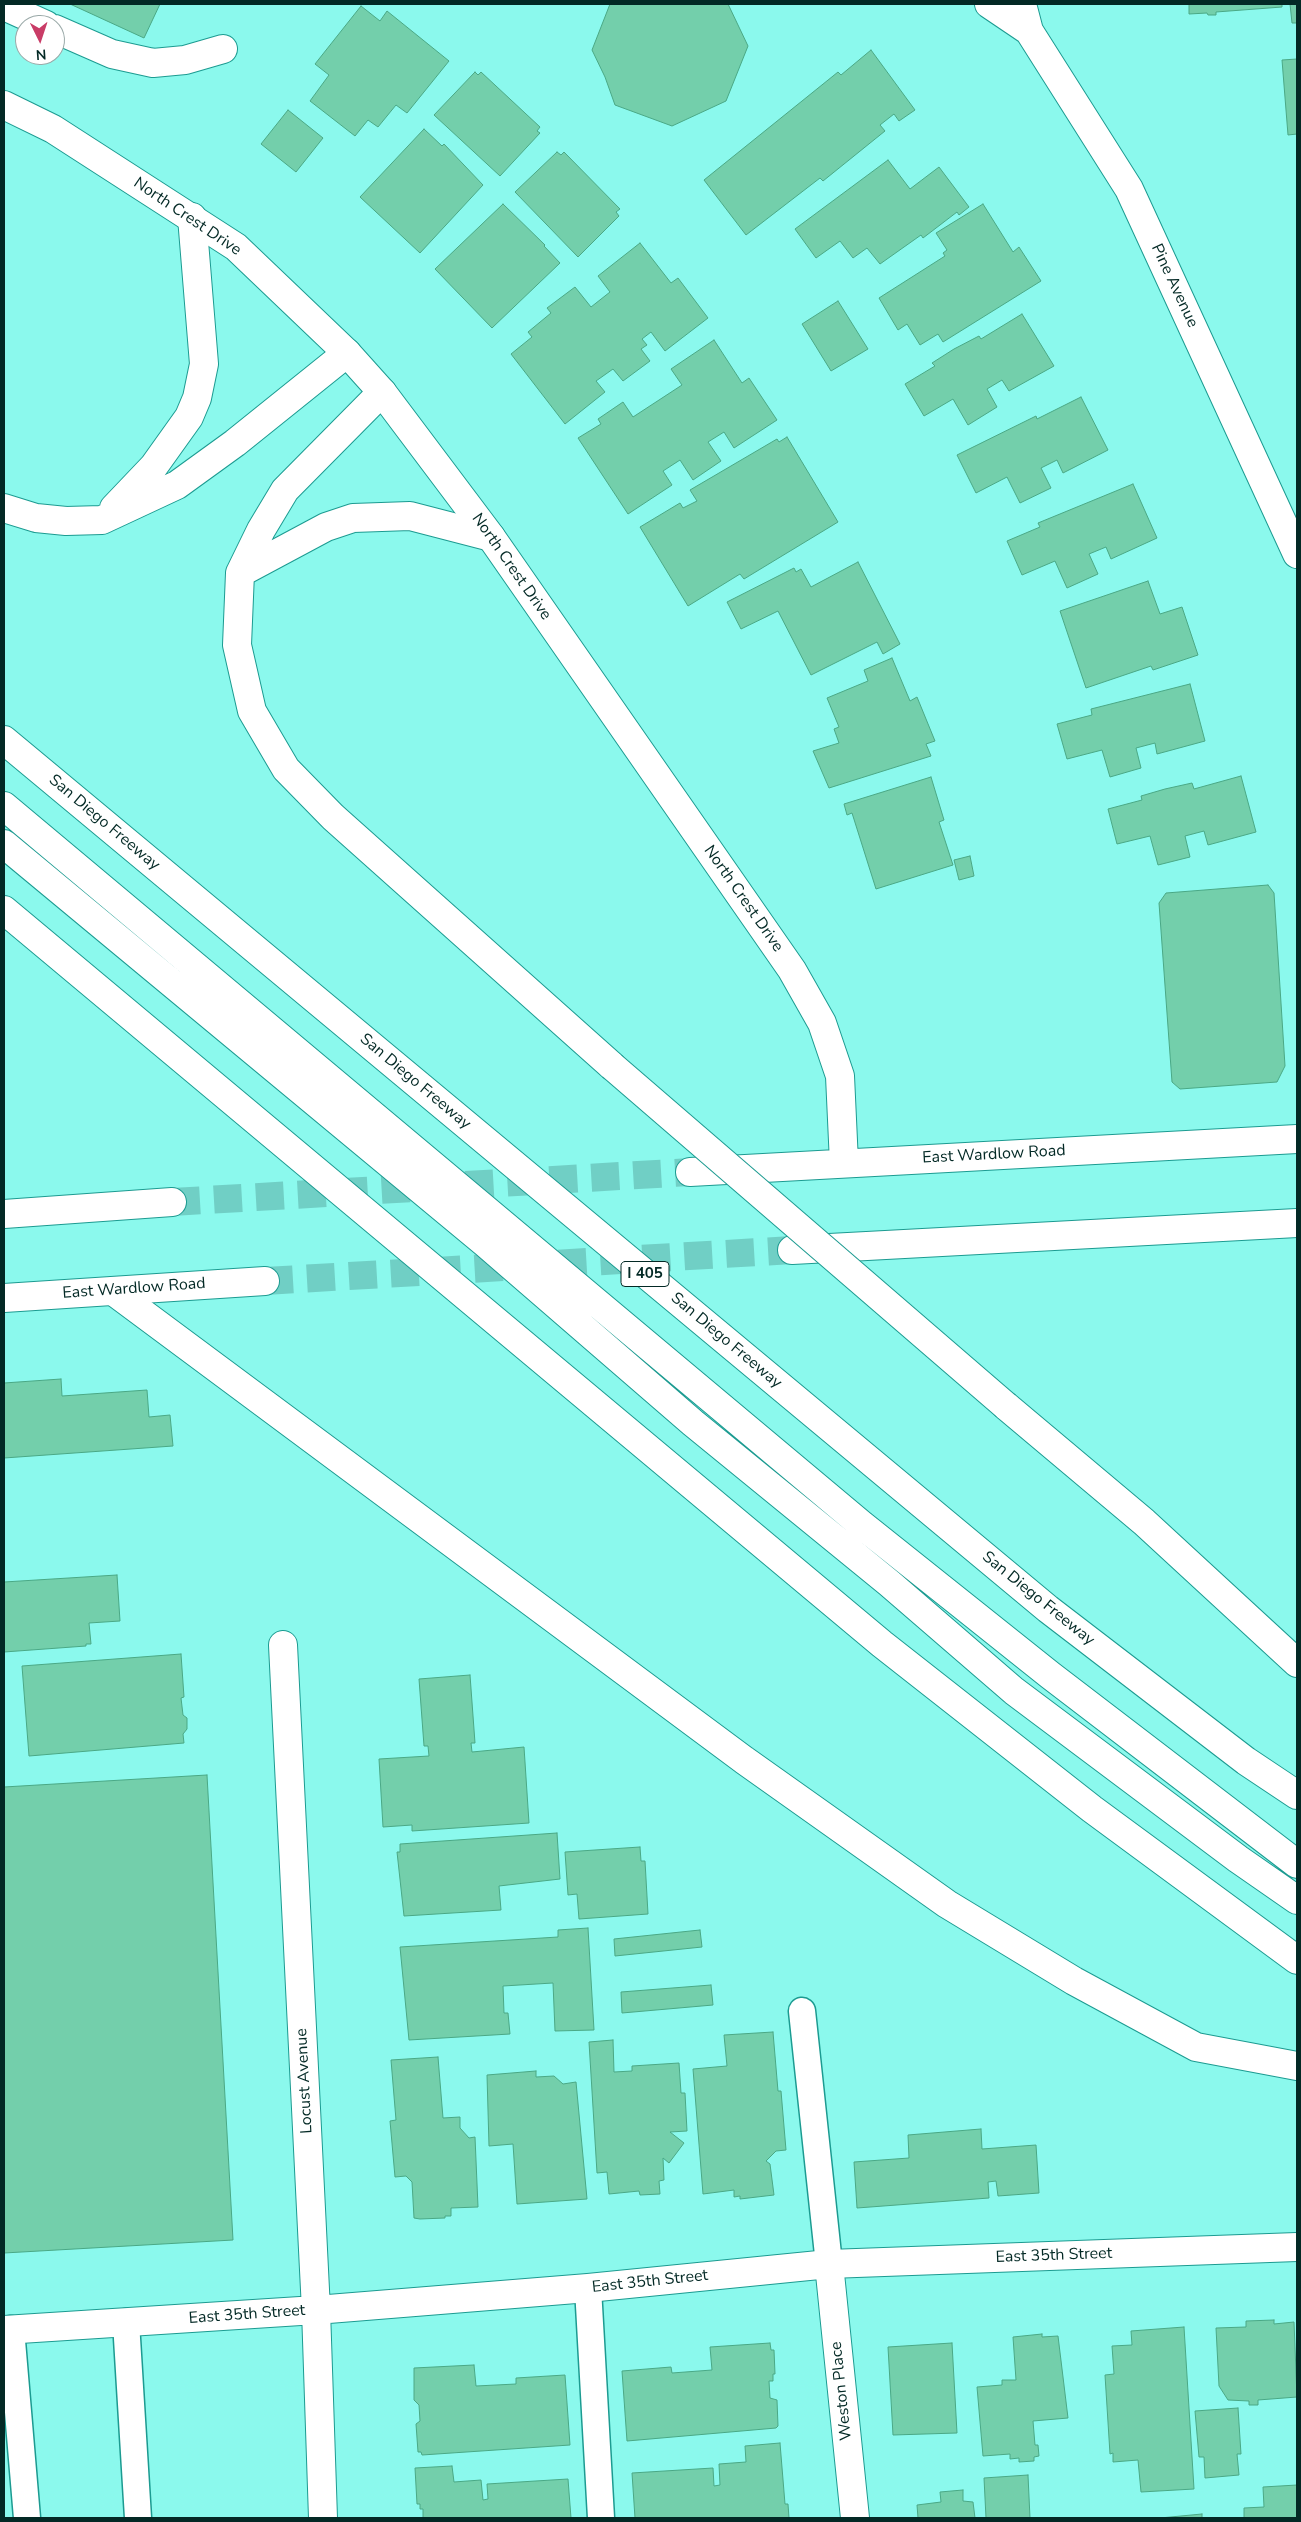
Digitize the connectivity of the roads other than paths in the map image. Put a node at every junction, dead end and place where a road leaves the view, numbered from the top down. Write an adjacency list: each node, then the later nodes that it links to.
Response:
1 (989, 4): 5 (main road, Pine Avenue)
2 (1022, 4): 5 (main road, Pine Avenue)
3 (4, 6): 4 (main road)
4 (24, 15)
5 (1029, 31): 15 (main road, Pine Avenue)
6 (65, 33): 7 (main road)
7 (223, 50)
8 (4, 105): 9 (main road, North Crest Drive)
9 (192, 217): 10 (main road, North Crest Drive); 13 (main road)
10 (347, 352): 11 (main road, North Crest Drive); 13 (main road)
11 (382, 392): 14 (main road, North Crest Drive); 16 (main road)
12 (4, 508): 13 (main road)
13 (102, 520)
14 (491, 537): 16 (main road); 22 (main road, North Crest Drive)
15 (1297, 554)
16 (240, 573): 32 (main road, bridge)
17 (4, 740): 33 (main road, San Diego Freeway / I 405)
18 (4, 806): 34 (main road)
19 (4, 844): 35 (main road)
20 (4, 910): 36 (main road)
21 (1297, 1139): 22 (main road, East Wardlow Road)
22 (844, 1163): 23 (main road, East Wardlow Road)
23 (690, 1172)
24 (172, 1202): 25 (main road)
25 (4, 1214)
26 (1297, 1223): 27 (main road)
27 (792, 1250)
28 (265, 1281): 29 (main road, East Wardlow Road)
29 (113, 1291): 30 (main road, East Wardlow Road); 38 (main road)
30 (4, 1298)
31 (283, 1645): 42 (main road, Locust Avenue)
32 (1297, 1663)
33 (1297, 1795)
34 (1297, 1864)
35 (1297, 1900)
36 (1297, 1960)
37 (802, 2011): 40 (lane)
38 (1297, 2066)
39 (1297, 2248): 40 (main road, East 35th Street)
40 (829, 2264): 41 (main road, East 35th Street); 49 (main road, Weston Place)
41 (588, 2288): 42 (main road, East 35th Street); 48 (lane)
42 (316, 2310): 43 (main road, East 35th Street); 47 (main road, Locust Avenue)
43 (126, 2322): 44 (main road, East 35th Street); 46 (lane)
44 (7, 2330): 45 (lane)
45 (27, 2518)
46 (138, 2518)
47 (323, 2518)
48 (601, 2518)
49 (855, 2518)

